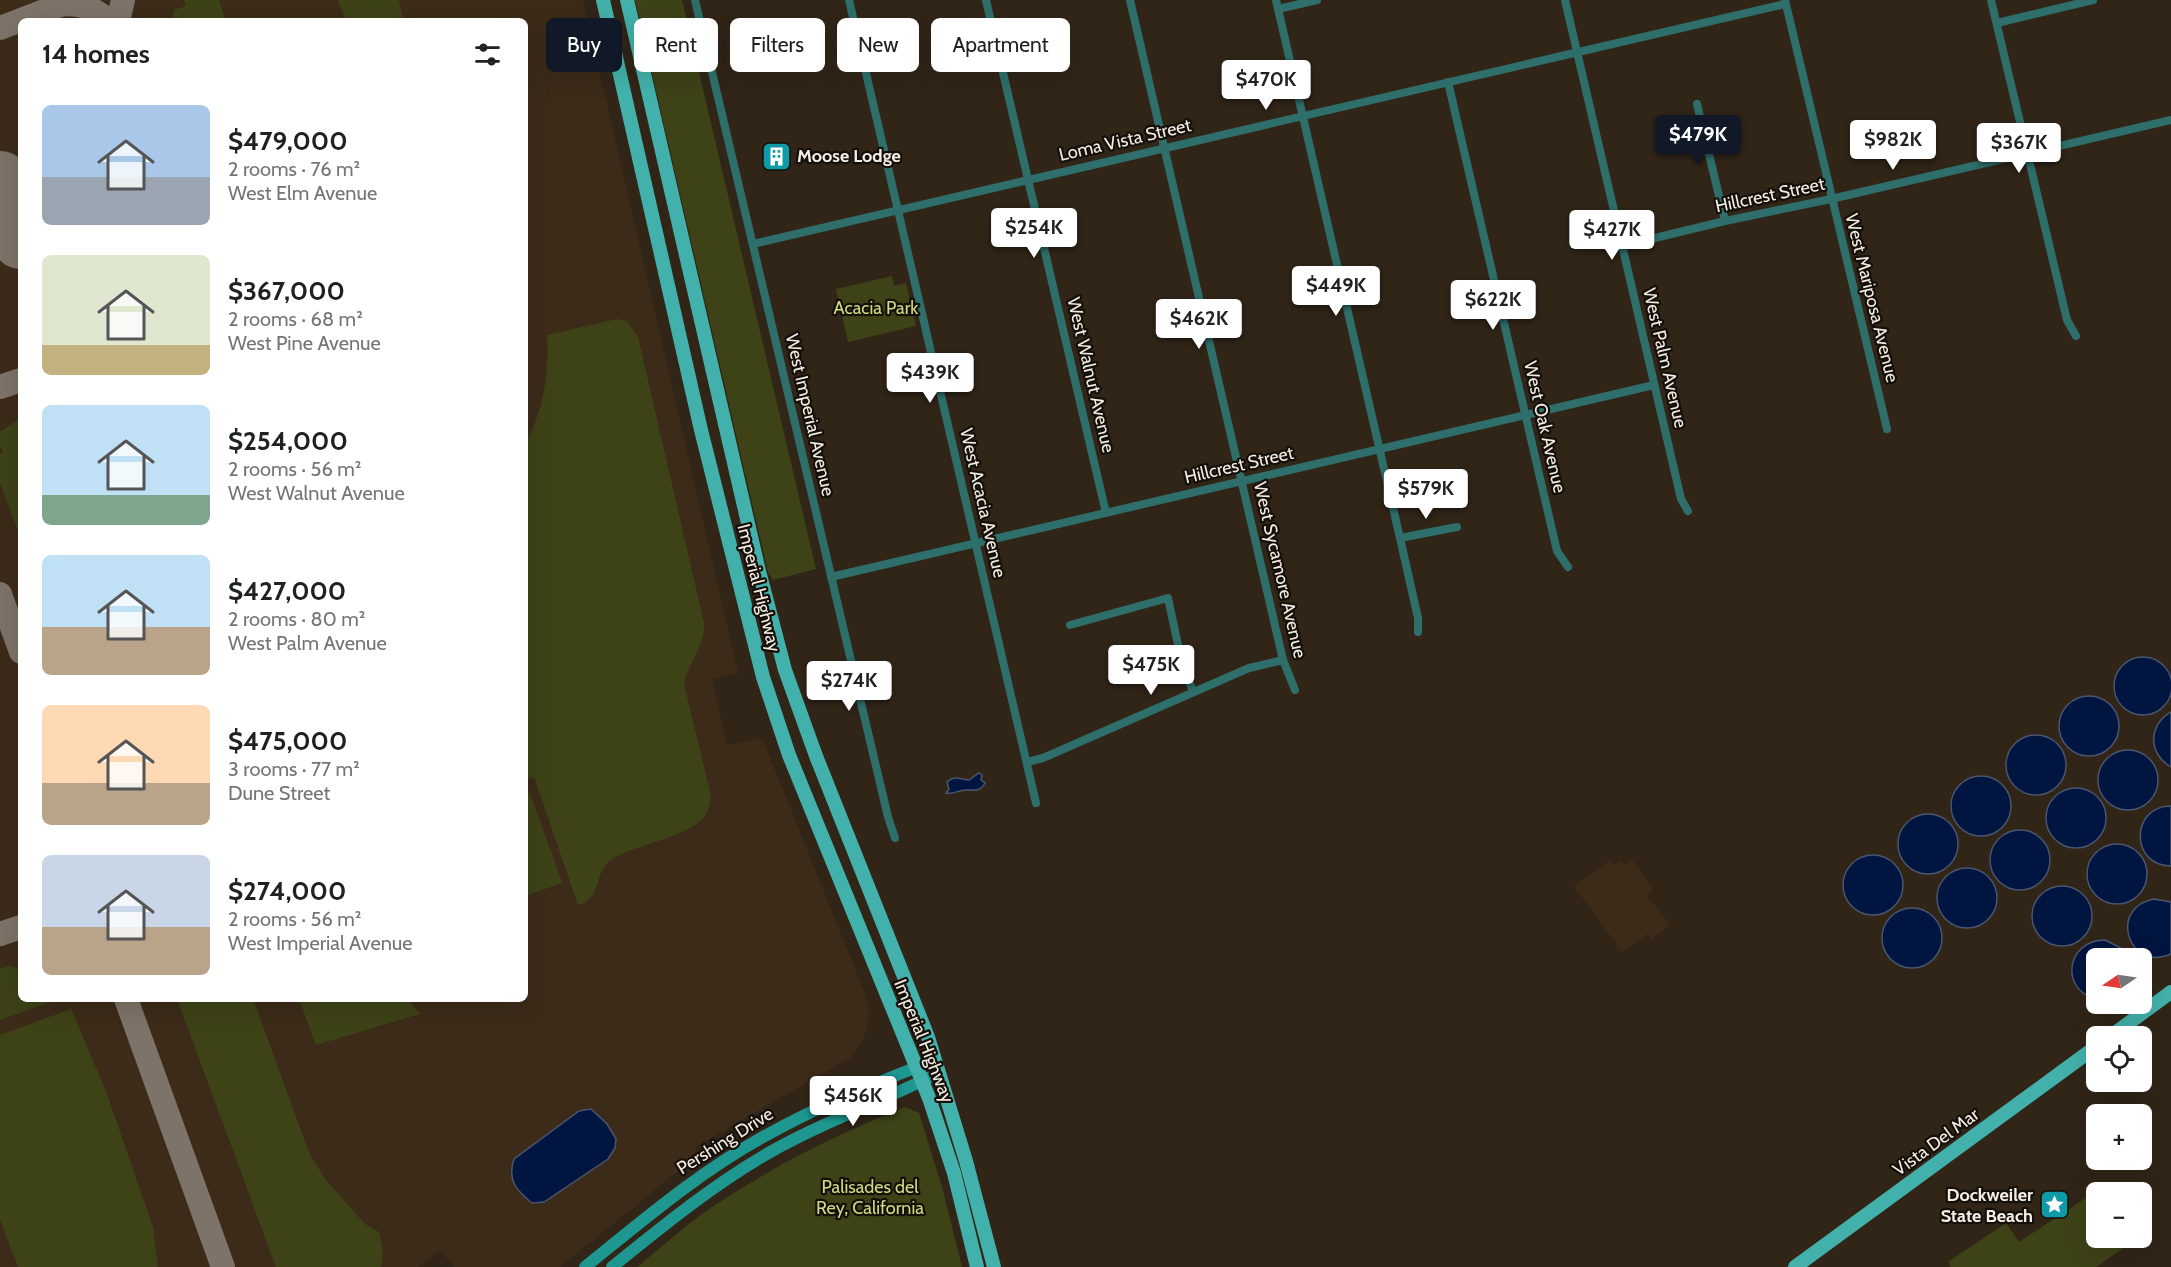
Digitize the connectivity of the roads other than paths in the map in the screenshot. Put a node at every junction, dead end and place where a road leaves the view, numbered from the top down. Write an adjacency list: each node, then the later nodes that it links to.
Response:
1 (603, 0): 36 (main road, Imperial Highway)
2 (627, 0): 41 (main road, Imperial Highway)
3 (695, 0): 25 (street, West Imperial Avenue)
4 (849, 0): 23 (street, West Acacia Avenue)
5 (986, 0): 21 (street, West Walnut Avenue)
6 (1130, 0): 19 (street, West Sycamore Avenue)
7 (1317, 0): 12 (street)
8 (1565, 0): 14 (street, West Palm Avenue)
9 (1991, 0): 13 (street)
10 (2093, 0): 13 (street)
11 (1785, 2): 14 (street, Loma Vista Street); 22 (street, West Mariposa Avenue)
12 (1277, 4): 17 (street)
13 (1997, 23): 20 (street)
14 (1577, 52): 15 (street, Loma Vista Street); 26 (street, West Palm Avenue)
15 (1448, 82): 17 (street, Loma Vista Street); 29 (street, West Oak Avenue)
16 (1697, 104): 24 (street)
17 (1302, 116): 19 (street, Loma Vista Street); 31 (street)
18 (2171, 120): 20 (street, Hillcrest Street)
19 (1165, 147): 21 (street, Loma Vista Street); 32 (street, West Sycamore Avenue)
20 (2027, 153): 22 (street, Hillcrest Street); 27 (street)
21 (1029, 180): 23 (street, Loma Vista Street); 34 (street, West Walnut Avenue)
22 (1831, 199): 24 (street, Hillcrest Street); 30 (street, West Mariposa Avenue)
23 (898, 210): 25 (street, Loma Vista Street); 38 (street, West Acacia Avenue)
24 (1725, 221): 26 (street, Hillcrest Street)
25 (753, 244): 40 (street, West Imperial Avenue)
26 (1622, 246): 28 (street, West Palm Avenue)
27 (2076, 336)
28 (1654, 385): 29 (street, Hillcrest Street); 33 (street, West Palm Avenue)
29 (1526, 416): 31 (street, Hillcrest Street); 39 (street, West Oak Avenue)
30 (1887, 429)
31 (1380, 449): 32 (street, Hillcrest Street); 37 (street)
32 (1243, 481): 34 (street, Hillcrest Street); 44 (street, West Sycamore Avenue)
33 (1688, 511)
34 (1106, 513): 38 (street, Hillcrest Street)
35 (1457, 527): 37 (street)
36 (728, 537): 41 (main road); 54 (main road, Imperial Highway)
37 (1400, 538): 43 (street)
38 (976, 543): 40 (street, Hillcrest Street); 47 (street, West Acacia Avenue)
39 (1568, 567)
40 (831, 577): 49 (street, West Imperial Avenue)
41 (762, 586): 53 (main road, Imperial Highway)
42 (1070, 626): 46 (street)
43 (1418, 632)
44 (1283, 660): 45 (street, West Sycamore Avenue); 46 (street)
45 (1295, 690)
46 (1193, 691): 47 (street)
47 (1028, 762): 48 (street, West Acacia Avenue)
48 (1036, 803)
49 (895, 838)
50 (2171, 992): 51 (main road)
51 (2124, 1026)
52 (2086, 1055): 60 (main road, Vista Del Mar)
53 (936, 1066): 54 (main road, Pershing Drive); 55 (main road, Pershing Drive); 59 (main road, Imperial Highway)
54 (916, 1067): 55 (main road, Imperial Highway); 56 (main road, Pershing Drive)
55 (923, 1081): 57 (main road, Pershing Drive); 58 (main road, Imperial Highway)
56 (585, 1267)
57 (612, 1267)
58 (978, 1267)
59 (994, 1267)
60 (1795, 1267)

